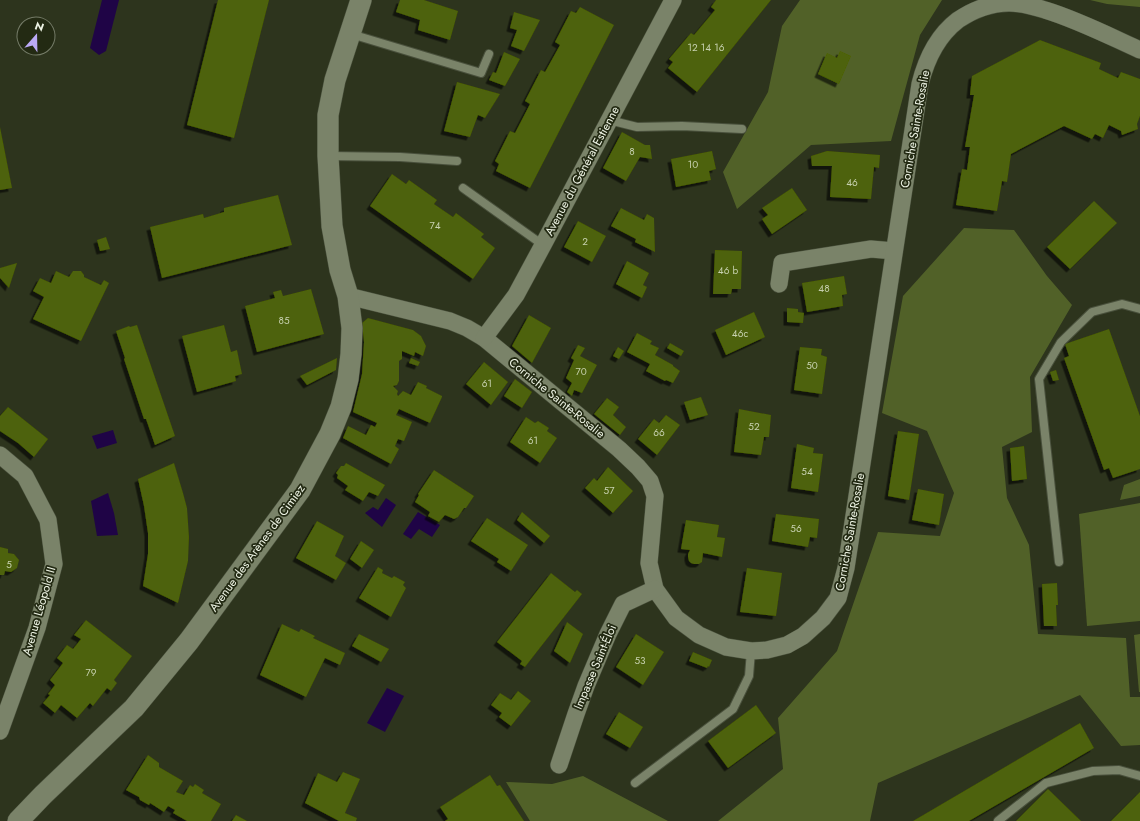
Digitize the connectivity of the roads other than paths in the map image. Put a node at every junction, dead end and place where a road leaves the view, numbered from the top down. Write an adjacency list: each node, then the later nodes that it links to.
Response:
1 (361, 0): 3 (street, Avenue des Arènes de Cimiez)
2 (672, 0): 6 (street, Avenue du Général Estienne)
3 (350, 34): 5 (lane); 8 (street, Avenue des Arènes de Cimiez)
4 (1140, 50): 12 (street, Corniche Sainte-Rosalie)
5 (489, 54)
6 (609, 120): 7 (lane); 11 (street, Avenue du Général Estienne)
7 (742, 129)
8 (328, 156): 9 (lane); 14 (street, Avenue des Arènes de Cimiez)
9 (457, 161)
10 (463, 188): 11 (lane)
11 (543, 245): 16 (street, Avenue du Général Estienne)
12 (894, 251): 13 (street); 20 (street, Corniche Sainte-Rosalie)
13 (779, 284)
14 (348, 296): 16 (street, Corniche Sainte-Rosalie); 25 (street, Avenue des Arènes de Cimiez)
15 (1140, 309): 18 (lane)
16 (484, 338): 19 (street, Corniche Sainte-Rosalie)
17 (0, 455): 21 (street, Avenue Léopold II)
18 (1059, 562)
19 (655, 589): 20 (street, Corniche Sainte-Rosalie); 22 (street, Impasse Saint-Éloi)
20 (751, 651): 24 (lane)
21 (0, 731)
22 (559, 765)
23 (1140, 776): 26 (lane)
24 (635, 783)
25 (18, 821)
26 (998, 821)

